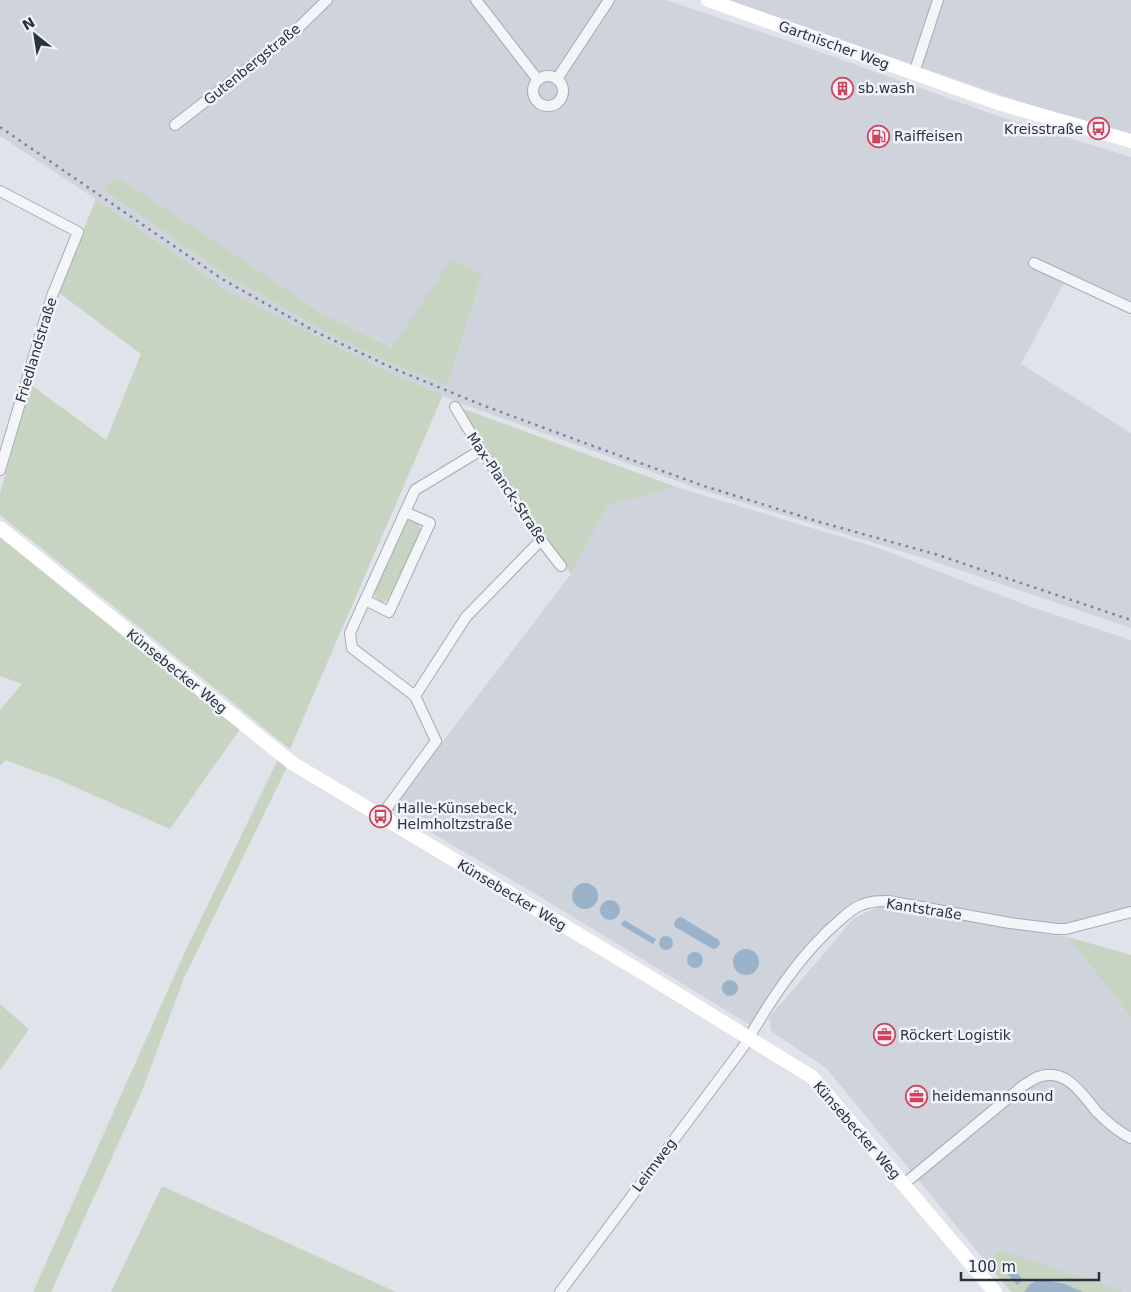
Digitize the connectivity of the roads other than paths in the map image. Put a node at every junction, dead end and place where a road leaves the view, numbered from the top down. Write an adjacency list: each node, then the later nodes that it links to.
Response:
1 (327, 0): 9 (street, Gutenbergstraße)
2 (476, 0): 8 (street)
3 (609, 0): 7 (street)
4 (708, 0): 6 (street, Gartnischer Weg)
5 (938, 0): 6 (street)
6 (914, 73): 10 (street, Gartnischer Weg)
7 (557, 79): 8 (street); 8 (street)
8 (538, 80)
9 (175, 126)
10 (1131, 141)
11 (0, 191): 16 (street, Friedlandstraße)
12 (1034, 263): 13 (street)
13 (1131, 308)
14 (455, 407): 15 (street, Max-Planck-Straße)
15 (481, 450): 17 (street); 19 (street, Max-Planck-Straße)
16 (0, 470)
17 (405, 512): 21 (street); 21 (street)
18 (0, 528): 23 (street, Künsebecker Weg)
19 (541, 540): 20 (street, Max-Planck-Straße); 22 (street)
20 (562, 566)
21 (365, 600): 22 (street)
22 (415, 696): 23 (street)
23 (380, 816): 25 (street, Künsebecker Weg)
24 (1131, 912): 25 (street, Kantstraße)
25 (749, 1038): 27 (street, Künsebecker Weg); 28 (street, Leimweg)
26 (1131, 1138): 27 (street)
27 (904, 1184): 29 (street, Künsebecker Weg)
28 (560, 1292)
29 (995, 1292)

